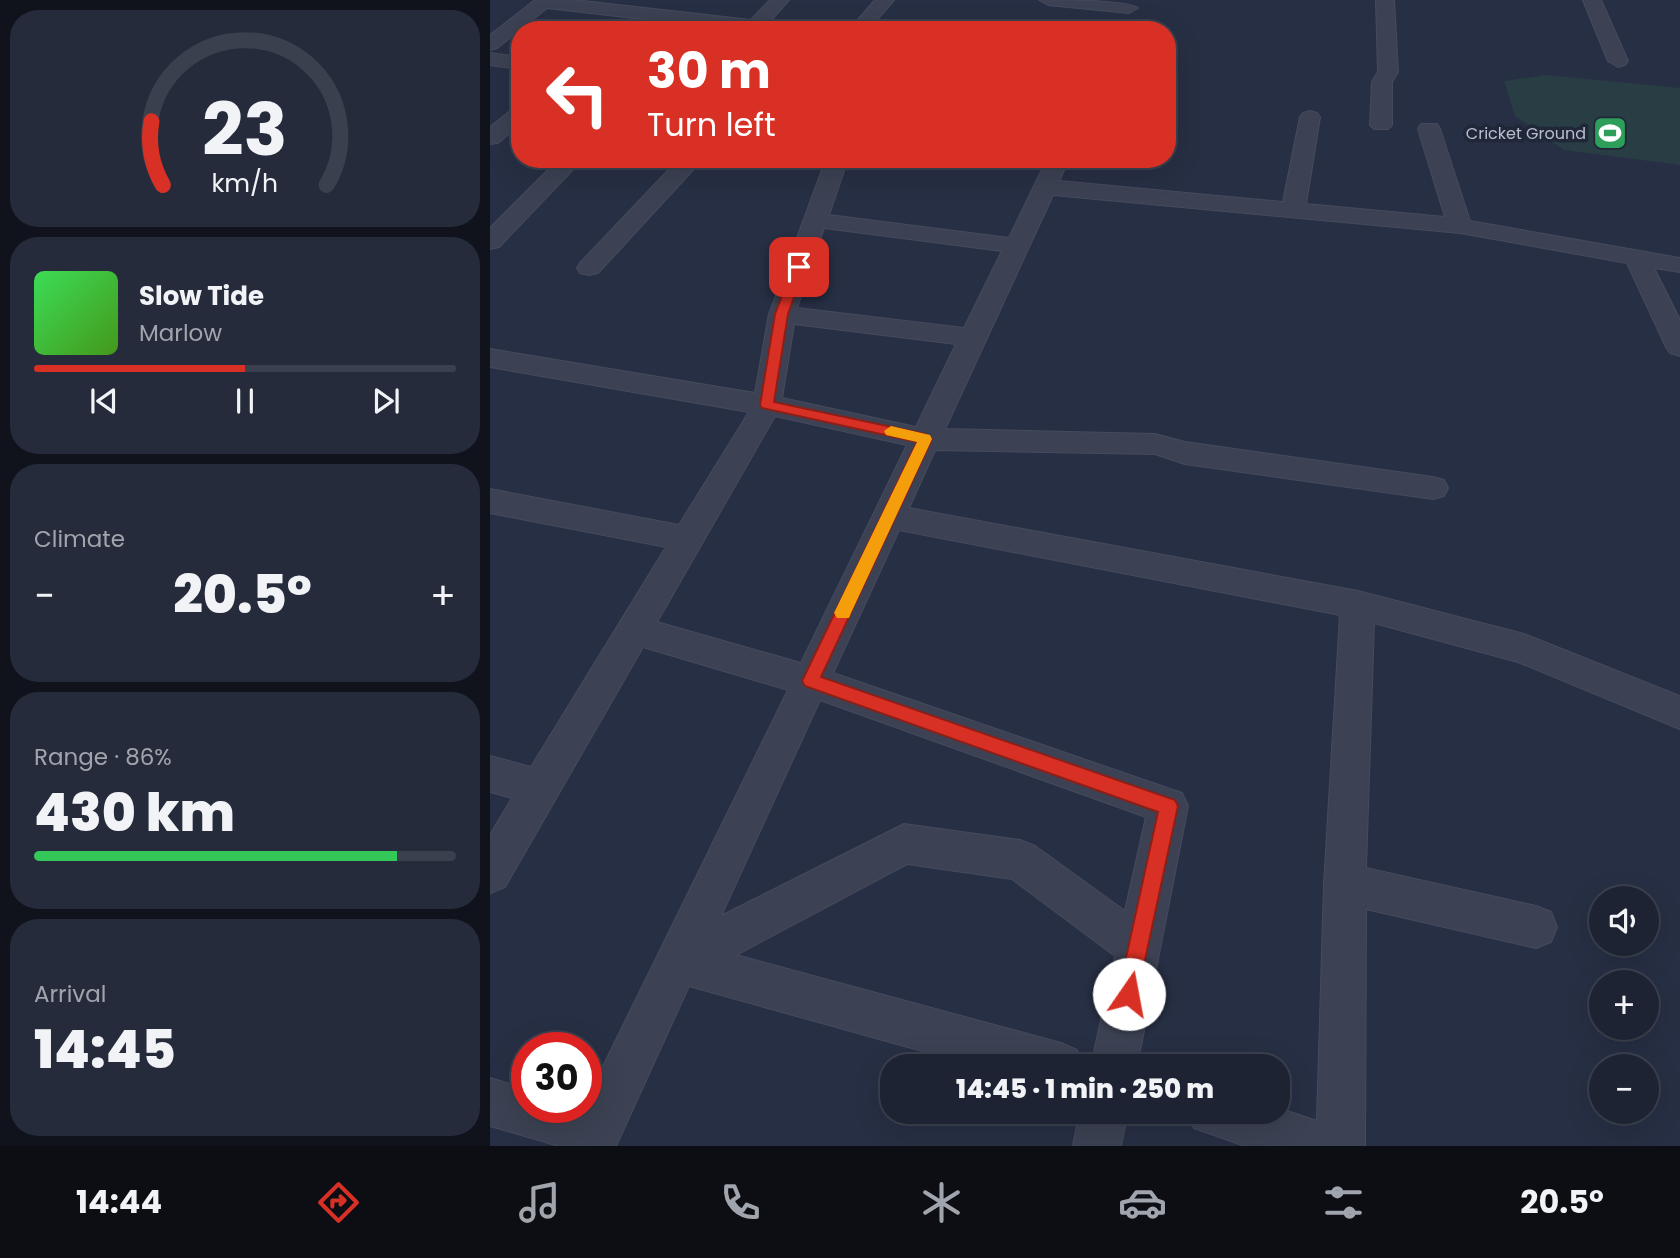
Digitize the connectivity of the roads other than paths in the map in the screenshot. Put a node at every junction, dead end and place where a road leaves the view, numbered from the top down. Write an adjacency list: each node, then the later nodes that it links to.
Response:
1 (780, 0): 12 (street)
2 (885, 0): 13 (street)
3 (1048, 0): 7 (street)
4 (1385, 0): 22 (street)
5 (1592, 0): 19 (street)
6 (545, 1): 8 (street); 9 (street)
7 (1131, 4): 14 (street)
8 (685, 18): 10 (street); 11 (street)
9 (519, 21)
10 (681, 21)
11 (705, 21)
12 (760, 21)
13 (866, 21)
14 (1123, 21)
15 (511, 28): 16 (street)
16 (490, 44)
17 (490, 58): 18 (street)
18 (511, 61)
19 (1618, 61)
20 (1310, 117): 30 (street)
21 (511, 120): 24 (street)
22 (1381, 125)
23 (1429, 129): 32 (street)
24 (490, 138)
25 (563, 168): 33 (street)
26 (683, 168): 37 (street)
27 (834, 168): 31 (street)
28 (1051, 168): 34 (street)
29 (1063, 168): 30 (street)
30 (1293, 211): 32 (street)
31 (816, 220): 34 (street); 38 (street)
32 (1460, 226): 35 (street)
33 (490, 242)
34 (1017, 246): 39 (street)
35 (1637, 258): 36 (street); 40 (street)
36 (1680, 265)
37 (589, 268)
38 (782, 314): 39 (street); 42 (street)
39 (973, 338): 43 (street)
40 (1680, 348)
41 (490, 358): 42 (street)
42 (767, 405): 43 (street); 47 (street)
43 (925, 439): 44 (street); 46 (street)
44 (1433, 488)
45 (490, 501): 47 (street)
46 (889, 516): 48 (street); 50 (street)
47 (688, 539): 49 (street)
48 (1358, 605): 51 (street); 55 (street)
49 (634, 630): 50 (street); 53 (street)
50 (811, 681): 57 (street); 58 (street)
51 (1680, 713)
52 (490, 774): 53 (street)
53 (540, 788): 54 (street)
54 (490, 873)
55 (1345, 884): 56 (street); 67 (street)
56 (1536, 927)
57 (1139, 947): 58 (street); 60 (street)
58 (678, 961): 59 (street); 64 (street)
59 (1017, 1054)
60 (1117, 1054)
61 (490, 1102): 64 (street)
62 (1101, 1124): 65 (street)
63 (1251, 1124): 66 (street)
64 (590, 1142)
65 (1097, 1146)
66 (1320, 1146)
67 (1342, 1146)

